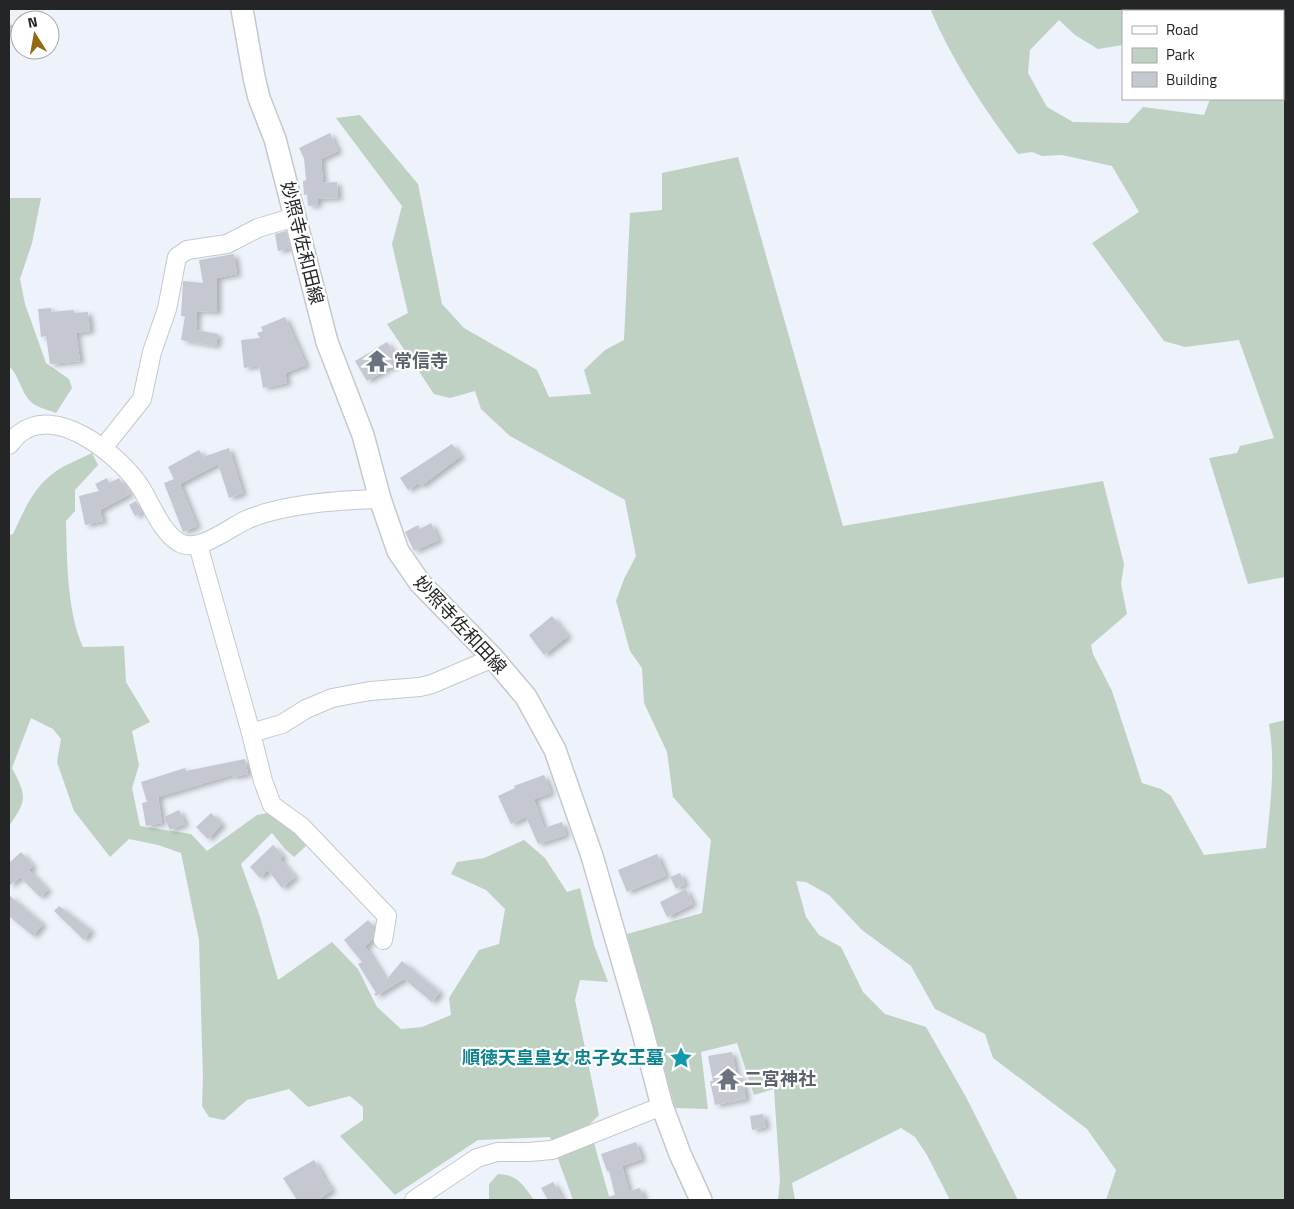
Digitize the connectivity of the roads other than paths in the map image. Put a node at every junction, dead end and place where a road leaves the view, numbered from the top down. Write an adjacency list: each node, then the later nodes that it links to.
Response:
1 (242, 9): 2 (main road, 妙照寺佐和田線)
2 (295, 217): 4 (street); 5 (main road, 妙照寺佐和田線)
3 (9, 445): 4 (street)
4 (103, 448): 6 (street)
5 (380, 499): 6 (street); 7 (main road, 妙照寺佐和田線)
6 (198, 545): 8 (street)
7 (493, 658): 8 (street); 10 (main road, 妙照寺佐和田線)
8 (252, 733): 9 (street)
9 (383, 940)
10 (662, 1106): 11 (street); 12 (main road, 妙照寺佐和田線)
11 (414, 1200)
12 (701, 1200)

